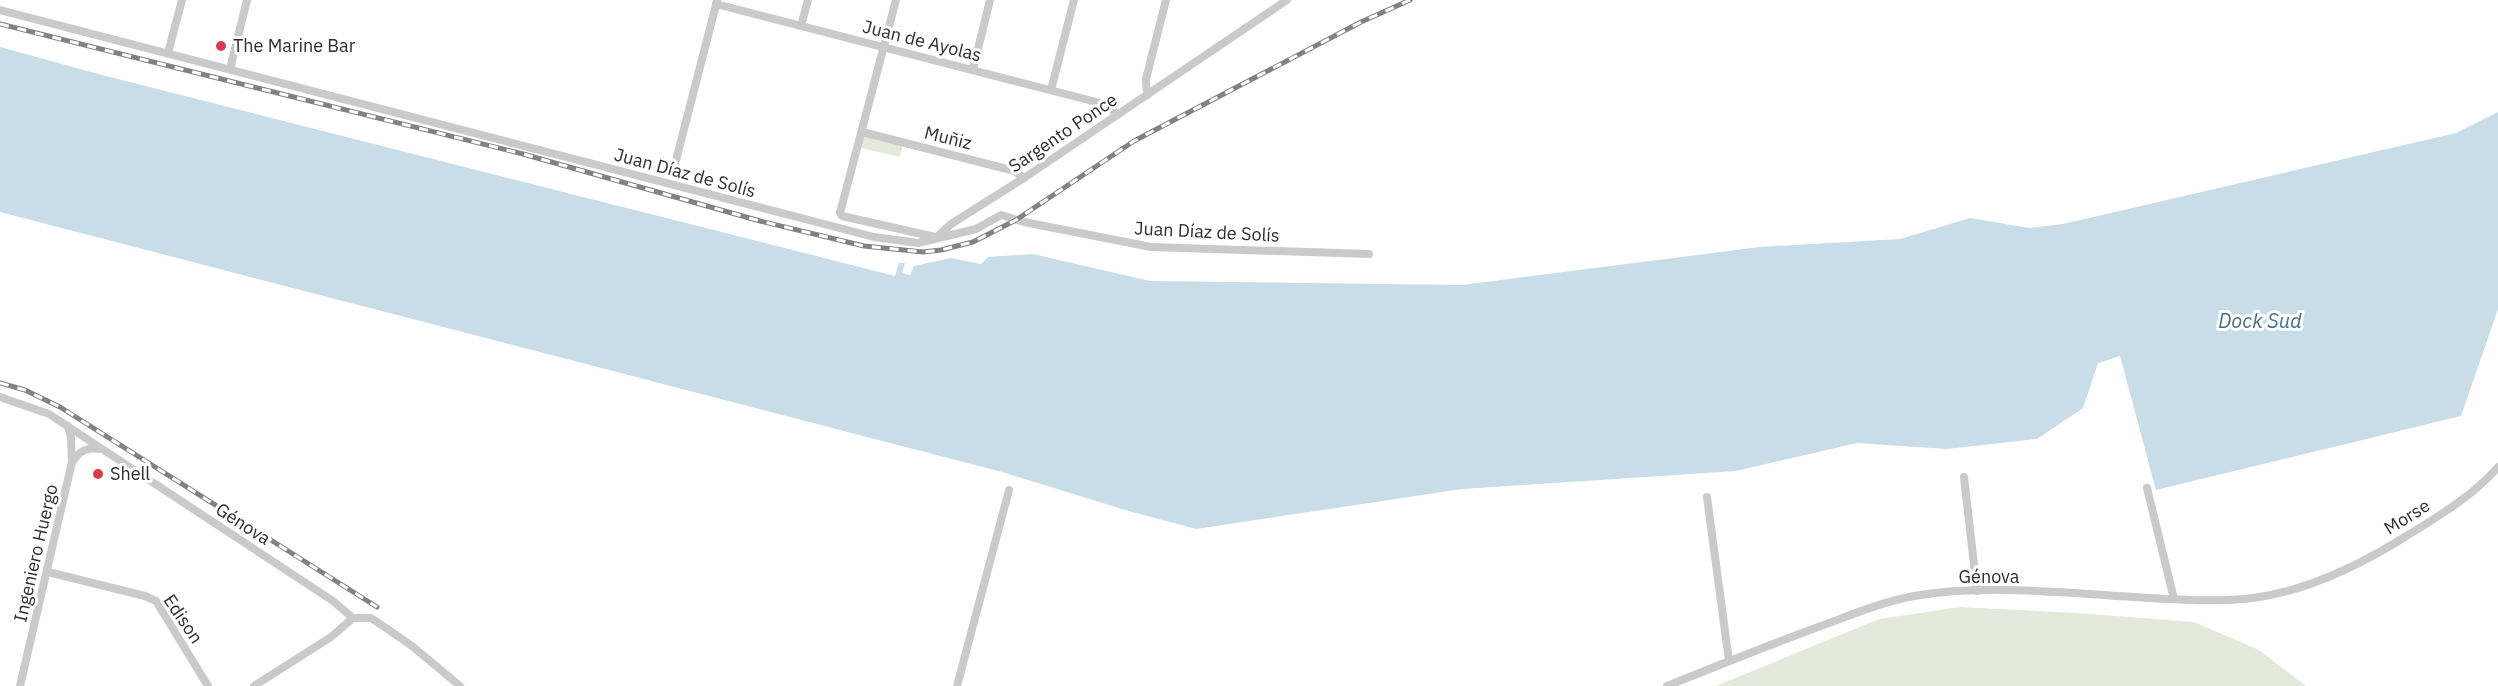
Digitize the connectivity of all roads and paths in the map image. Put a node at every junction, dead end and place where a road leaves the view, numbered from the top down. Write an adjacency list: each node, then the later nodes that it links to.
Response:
1 (182, 0): 13 (street)
2 (247, 0): 14 (street)
3 (808, 0): 11 (street)
4 (896, 0): 12 (street)
5 (990, 0): 15 (street)
6 (1074, 0): 16 (street)
7 (1166, 0): 17 (street)
8 (1287, 0): 17 (street, Sargento Ponce)
9 (716, 2): 11 (street, Juan de Ayolas); 20 (street)
10 (0, 10): 13 (street, Juan Díaz de Solís)
11 (801, 26): 12 (street, Juan de Ayolas)
12 (884, 47): 15 (street, Juan de Ayolas); 19 (street)
13 (168, 53): 14 (street, Juan Díaz de Solís)
14 (230, 69): 22 (street, Juan Díaz de Solís)
15 (973, 69): 16 (street, Juan de Ayolas)
16 (1051, 90): 18 (street, Juan de Ayolas)
17 (1147, 95): 18 (street, Sargento Ponce)
18 (1117, 114): 21 (street, Sargento Ponce)
19 (862, 132): 21 (street, Muñiz); 22 (street)
20 (675, 164)
21 (1024, 178): 22 (street, Sargento Ponce)
22 (937, 237): 23 (street, Juan Díaz de Solís)
23 (1369, 254)
24 (0, 397): 25 (street, Génova)
25 (68, 426): 26 (street, Génova); 27 (street, Ingeniero Huergo)
26 (101, 449): 27 (street); 37 (street, Génova)
27 (72, 462): 33 (street, Ingeniero Huergo)
28 (2498, 467): 34 (street, Morse)
29 (1964, 477): 35 (street)
30 (2147, 488): 36 (street)
31 (1008, 490): 43 (street)
32 (1707, 497): 38 (street)
33 (48, 572): 39 (street, Ingeniero Huergo); 40 (street, Edison)
34 (2324, 578): 36 (street, Génova)
35 (1977, 591): 36 (street, Génova); 38 (street, Génova)
36 (2174, 599)
37 (353, 618): 41 (street); 42 (street, Génova)
38 (1729, 661): 44 (street, Génova)
39 (20, 686)
40 (208, 686)
41 (254, 686)
42 (460, 686)
43 (957, 686)
44 (1667, 686)

